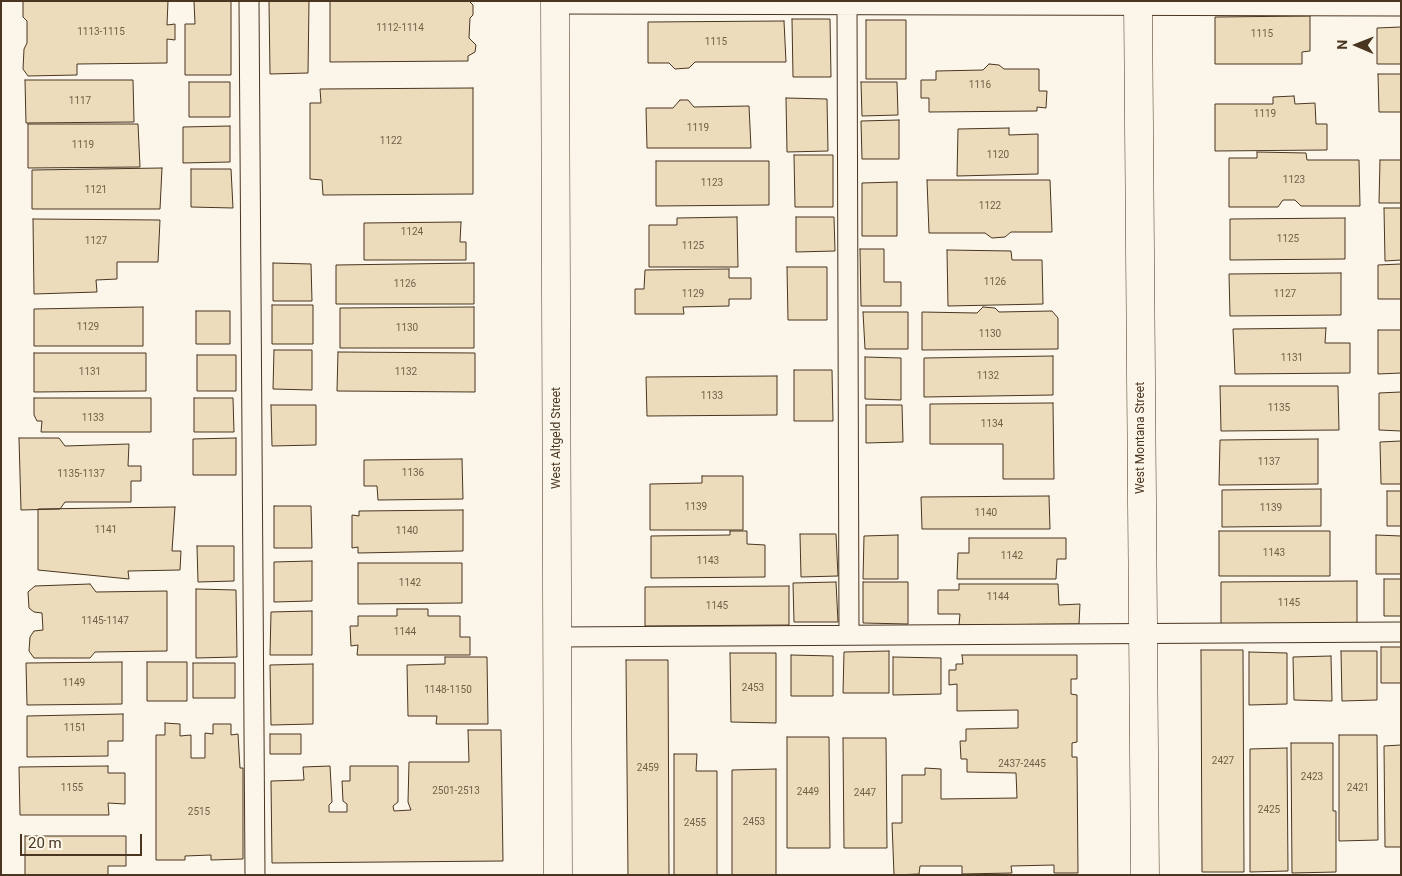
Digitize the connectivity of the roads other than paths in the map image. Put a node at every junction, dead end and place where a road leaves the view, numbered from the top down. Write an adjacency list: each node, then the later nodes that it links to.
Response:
1 (249, 1): 10 (lane)
2 (555, 2): 4 (lane); 9 (street, West Altgeld Street)
3 (1138, 3): 4 (lane); 5 (lane); 7 (street, West Montana Street)
4 (847, 5): 8 (lane)
5 (1401, 6)
6 (1401, 632): 7 (lane)
7 (1143, 633): 8 (lane); 12 (street, West Montana Street)
8 (849, 635): 9 (lane)
9 (557, 637): 11 (street, West Altgeld Street)
10 (255, 875)
11 (558, 875)
12 (1145, 875)

